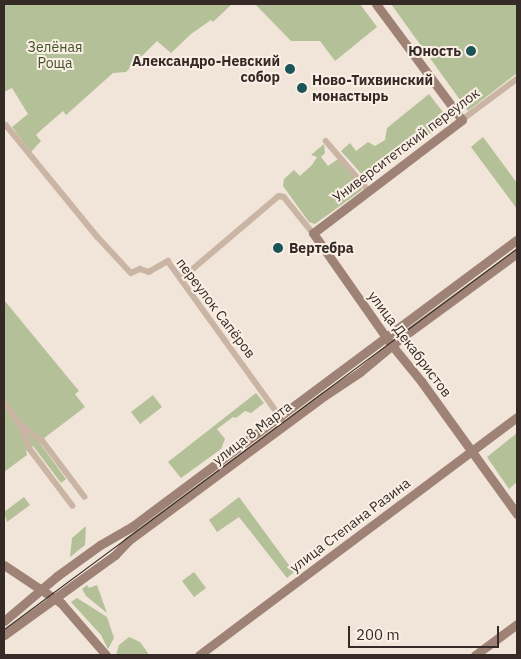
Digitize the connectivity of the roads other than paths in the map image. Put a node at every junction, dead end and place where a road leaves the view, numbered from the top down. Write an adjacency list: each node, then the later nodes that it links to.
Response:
1 (376, 4): 3 (main road)
2 (517, 79): 3 (street, Университетский переулок)
3 (462, 120): 6 (main road, Университетский переулок)
4 (6, 125): 10 (street, переулок Сапёров)
5 (326, 141): 6 (street)
6 (369, 190): 7 (main road, Университетский переулок)
7 (313, 233): 10 (street, улица Декабристов); 11 (main road, улица Декабристов)
8 (517, 240): 11 (main road, улица 8 Марта)
9 (517, 253): 12 (main road, улица 8 Марта)
10 (181, 279): 15 (street, переулок Сапёров)
11 (386, 337): 12 (main road, улица Декабристов); 15 (main road, улица 8 Марта)
12 (392, 347): 15 (main road, улица 8 Марта); 17 (main road, улица Декабристов)
13 (4, 402): 16 (street)
14 (517, 417): 17 (main road, улица Степана Разина)
15 (283, 421): 22 (main road, улица 8 Марта); 23 (main road, улица 8 Марта)
16 (21, 425): 18 (street); 19 (street)
17 (472, 450): 20 (main road, улица Декабристов); 28 (main road, улица Степана Разина)
18 (86, 497)
19 (73, 506)
20 (517, 514)
21 (4, 566): 22 (main road)
22 (42, 590): 23 (main road); 24 (main road, улица 8 Марта)
23 (54, 598): 26 (main road, улица 8 Марта); 27 (main road)
24 (4, 621)
25 (517, 624): 29 (main road)
26 (4, 635)
27 (106, 655)
28 (199, 655)
29 (475, 655)

